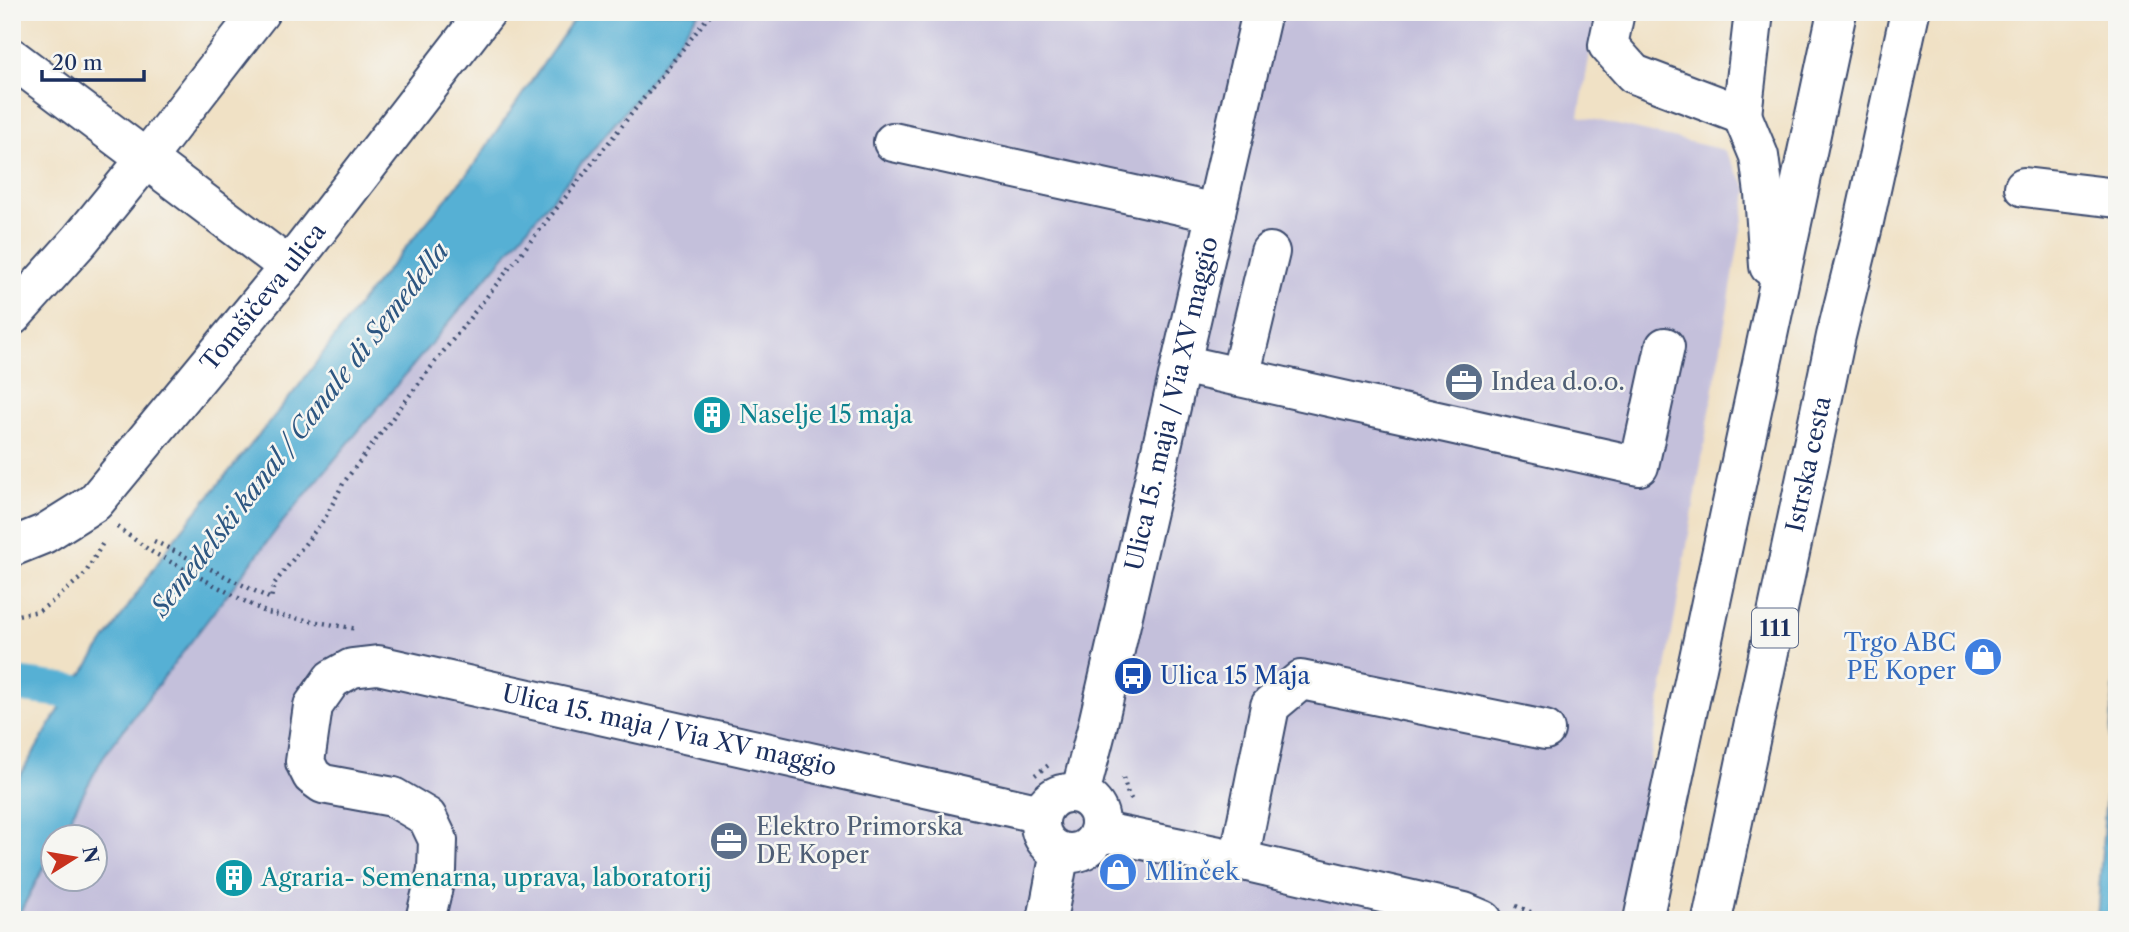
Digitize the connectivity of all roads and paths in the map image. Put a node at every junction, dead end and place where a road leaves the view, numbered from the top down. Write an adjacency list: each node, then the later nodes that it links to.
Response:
1 (260, 12): 12 (main road)
2 (486, 12): 17 (main road, Tomšičeva ulica)
3 (712, 12): 23 (path)
4 (1615, 12): 10 (main road)
5 (1754, 12): 10 (main road)
6 (1837, 12): 19 (main road)
7 (1910, 12): 38 (main road, Istrska cesta / 111)
8 (1260, 13): 15 (main road, Ulica 15. maja / Via XV maggio)
9 (12, 58): 12 (main road)
10 (1742, 115): 19 (main road)
11 (893, 142): 15 (main road)
12 (146, 159): 17 (main road); 18 (main road)
13 (2024, 187): 14 (main road)
14 (2117, 198)
15 (1216, 213): 21 (main road, Ulica 15. maja / Via XV maggio)
16 (1270, 253): 22 (main road)
17 (289, 267): 24 (main road, Tomšičeva ulica)
18 (12, 316)
19 (1771, 317): 37 (main road)
20 (1665, 346): 22 (main road)
21 (1181, 364): 22 (main road); 28 (main road, Ulica 15. maja / Via XV maggio)
22 (1240, 377)
23 (154, 541)
24 (12, 547)
25 (267, 613): 26 (path)
26 (12, 616)
27 (1545, 730): 32 (main road)
28 (1080, 794): 29 (main road); 30 (main road)
29 (1041, 814): 31 (main road); 34 (main road, Ulica 15. maja / Via XV maggio)
30 (1099, 831): 31 (main road); 32 (main road)
31 (1060, 852): 35 (main road)
32 (1239, 860): 33 (main road)
33 (1446, 913): 36 (main road)
34 (425, 920)
35 (1047, 920)
36 (1483, 920)
37 (1643, 920)
38 (1712, 920)

